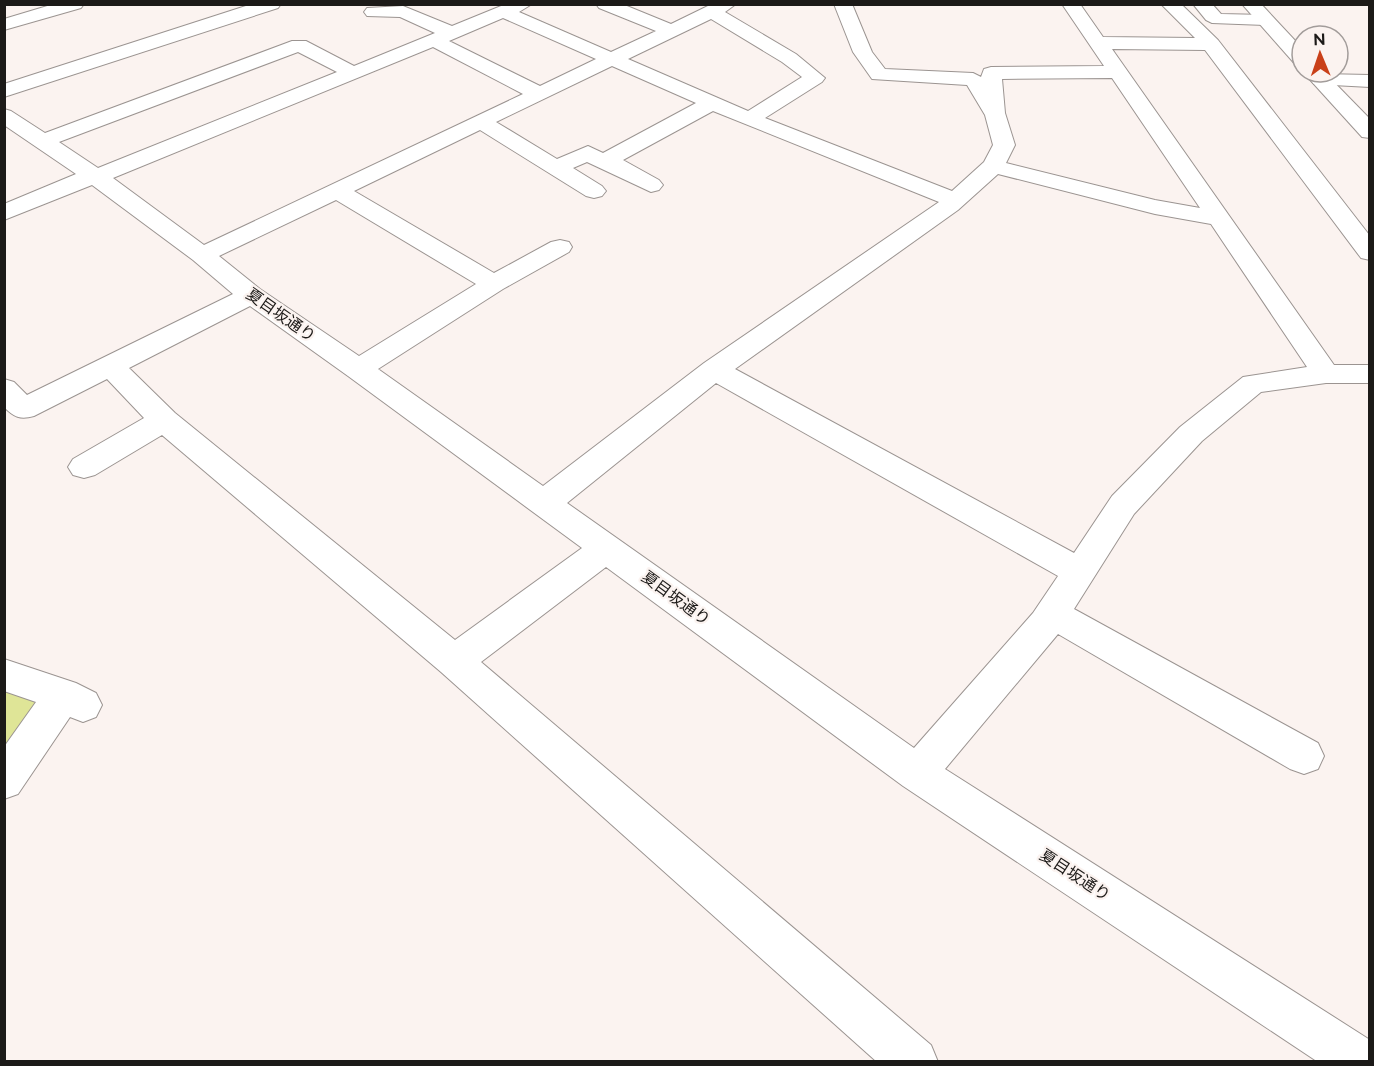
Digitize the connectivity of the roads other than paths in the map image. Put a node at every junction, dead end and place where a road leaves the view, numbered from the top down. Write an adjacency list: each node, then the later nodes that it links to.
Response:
1 (75, 4): 14 (street)
2 (272, 4): 26 (street)
3 (523, 4): 12 (street)
4 (605, 4): 15 (street)
5 (843, 4): 30 (street)
6 (1071, 4): 17 (street)
7 (1170, 4): 18 (street)
8 (1202, 4): 13 (street)
9 (1251, 4): 13 (street)
10 (720, 8): 15 (street); 31 (street)
11 (373, 12): 16 (street)
12 (504, 12): 16 (street); 20 (street)
13 (1265, 20): 19 (street)
14 (4, 25)
15 (672, 31): 20 (street)
16 (442, 36): 22 (street); 27 (street)
17 (1100, 43): 18 (street); 21 (street)
18 (1211, 44): 45 (street)
19 (1290, 47)
20 (612, 60): 27 (street); 28 (street)
21 (1119, 72): 30 (street); 46 (street)
22 (353, 73): 34 (street); 38 (street)
23 (1350, 79): 24 (street)
24 (1370, 81)
25 (1325, 84): 33 (street)
26 (4, 91)
27 (540, 94): 32 (street)
28 (712, 103): 31 (street); 35 (street)
29 (5, 115): 34 (street, 夏目坂通り)
30 (996, 115): 36 (street)
31 (749, 119): 42 (street)
32 (481, 122): 37 (street); 40 (street)
33 (1370, 132)
34 (43, 141): 38 (street, 夏目坂通り)
35 (606, 160): 37 (street); 39 (street)
36 (993, 166): 42 (street); 46 (street)
37 (556, 168): 41 (street)
38 (96, 177): 44 (street); 49 (street, 夏目坂通り)
39 (651, 185)
40 (338, 191): 49 (street); 50 (street)
41 (594, 191)
42 (954, 200): 54 (street)
43 (1370, 212): 45 (street)
44 (4, 213)
45 (1340, 213): 48 (street)
46 (1220, 219): 55 (street)
47 (560, 247): 50 (street)
48 (1370, 253)
49 (202, 255): 51 (street, 夏目坂通り)
50 (494, 284): 53 (street)
51 (251, 295): 52 (street); 53 (street, 夏目坂通り)
52 (110, 365): 57 (street); 58 (street)
53 (358, 369): 60 (street, 夏目坂通り)
54 (714, 370): 60 (street); 62 (street)
55 (1326, 374): 56 (street); 62 (street)
56 (1370, 374)
57 (4, 389)
58 (164, 420): 59 (street); 64 (street)
59 (84, 467)
60 (544, 503): 61 (street, 夏目坂通り)
61 (607, 548): 64 (street); 67 (street, 夏目坂通り)
62 (1078, 572): 63 (street)
63 (1052, 614): 66 (street); 67 (street)
64 (454, 661): 69 (street)
65 (4, 675): 68 (street)
66 (1304, 756)
67 (917, 773): 70 (street, 夏目坂通り)
68 (4, 781)
69 (914, 1062)
70 (1361, 1062)

